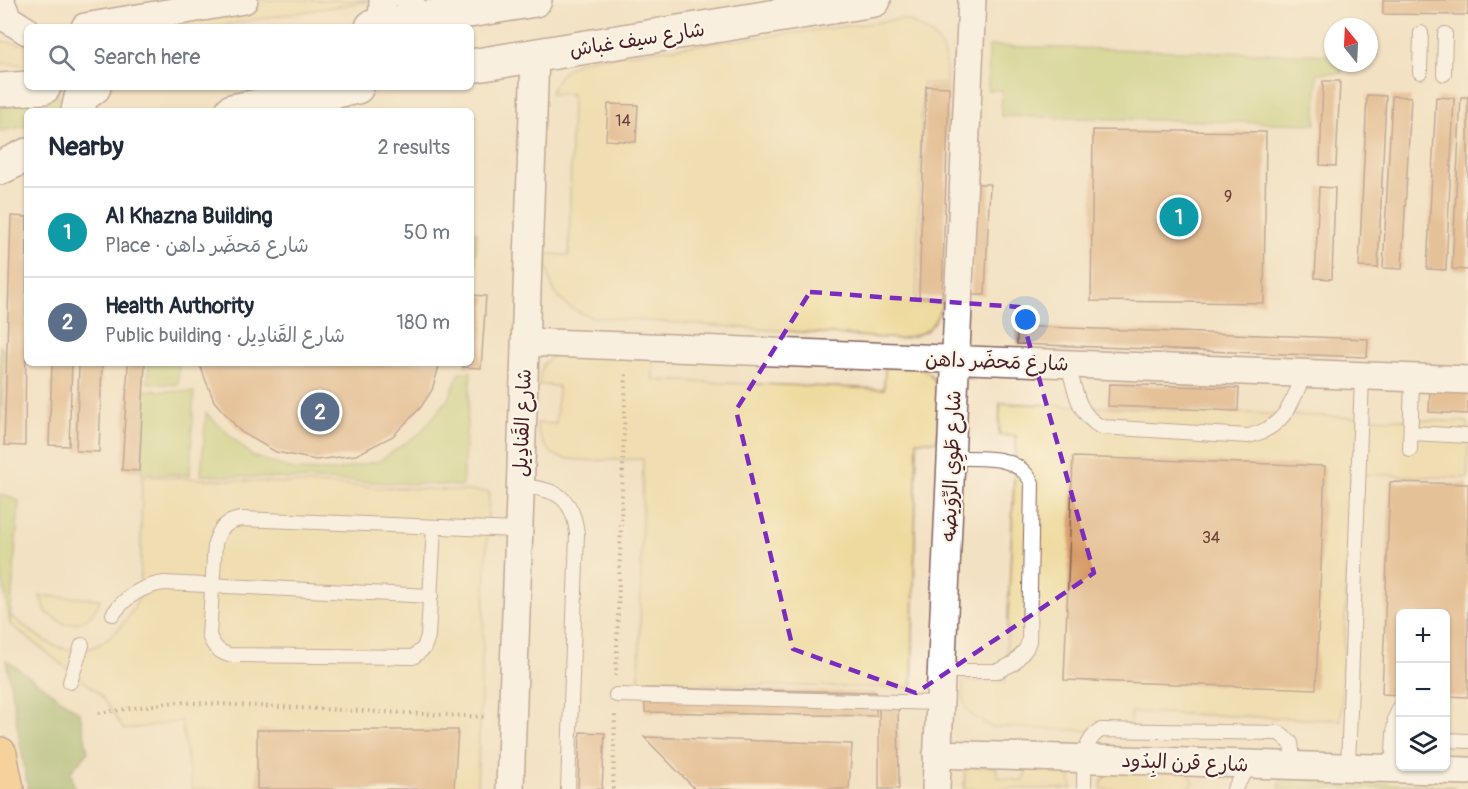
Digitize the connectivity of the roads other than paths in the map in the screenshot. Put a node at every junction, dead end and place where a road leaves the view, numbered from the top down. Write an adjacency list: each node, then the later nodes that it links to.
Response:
1 (0, 0): 10 (street)
2 (243, 0): 6 (street)
3 (535, 0): 7 (street)
4 (874, 0): 13 (street, شارع سيف غباش)
5 (972, 0): 26 (street, شارع طَوِي الرِّوَيضه)
6 (151, 8): 9 (street)
7 (414, 9): 8 (street)
8 (379, 17)
9 (95, 24)
10 (24, 30)
11 (1421, 33): 15 (lane)
12 (1445, 34): 16 (lane)
13 (535, 56): 14 (street, شارع سيف غباش); 25 (street, شارع القَنادِيل)
14 (474, 66)
15 (1420, 72)
16 (1444, 74)
17 (24, 88): 18 (street)
18 (0, 90)
19 (90, 90): 21 (street)
20 (341, 90): 22 (street)
21 (79, 108)
22 (248, 108)
23 (24, 156): 24 (street)
24 (0, 168)
25 (525, 342): 26 (street, شارع مَحضَر داهن); 36 (street, شارع القَنادِيل)
26 (956, 359): 27 (street, شارع مَحضَر داهن); 35 (street, شارع طَوِي الرِّوَيضه)
27 (1068, 364): 28 (street, شارع مَحضَر داهن); 28 (lane)
28 (1304, 374): 29 (street, شارع مَحضَر داهن)
29 (1362, 376): 30 (street, شارع مَحضَر داهن); 56 (lane)
30 (1412, 378): 31 (street, شارع مَحضَر داهن); 32 (lane)
31 (1468, 380)
32 (1411, 433): 33 (lane); 34 (lane)
33 (1468, 436)
34 (1410, 450)
35 (952, 458): 43 (street, شارع طَوِي الرِّوَيضه); 43 (lane)
36 (520, 486): 38 (street, شارع القَنادِيل); 60 (lane)
37 (434, 527): 38 (lane); 39 (lane); 40 (lane)
38 (519, 530): 59 (street, شارع القَنادِيل)
39 (212, 586): 40 (lane); 40 (lane); 41 (lane)
40 (431, 596)
41 (113, 614)
42 (82, 645): 44 (lane)
43 (943, 671): 46 (street, شارع طَوِي الرِّوَيضه)
44 (70, 682)
45 (616, 695): 46 (lane)
46 (941, 703): 51 (street, شارع طَوِي الرِّوَيضه)
47 (1396, 716): 53 (lane)
48 (1450, 740): 49 (lane)
49 (1468, 741)
50 (0, 754): 58 (main road)
51 (937, 754): 52 (street, شارع قرن البِدُود); 61 (street, شارع طَوِي الرِّوَيضه)
52 (1085, 758): 54 (street, شارع قرن البِدُود); 55 (lane); 62 (lane)
53 (1395, 759): 56 (street, شارع قرن البِدُود); 57 (street, شارع قرن البِدُود)
54 (1251, 764): 55 (street, شارع قرن البِدُود); 63 (lane)
55 (1294, 765): 56 (street, شارع قرن البِدُود)
56 (1348, 767)
57 (1468, 771)
58 (7, 789)
59 (510, 789)
60 (568, 789)
61 (936, 789)
62 (1084, 789)
63 (1234, 789)

